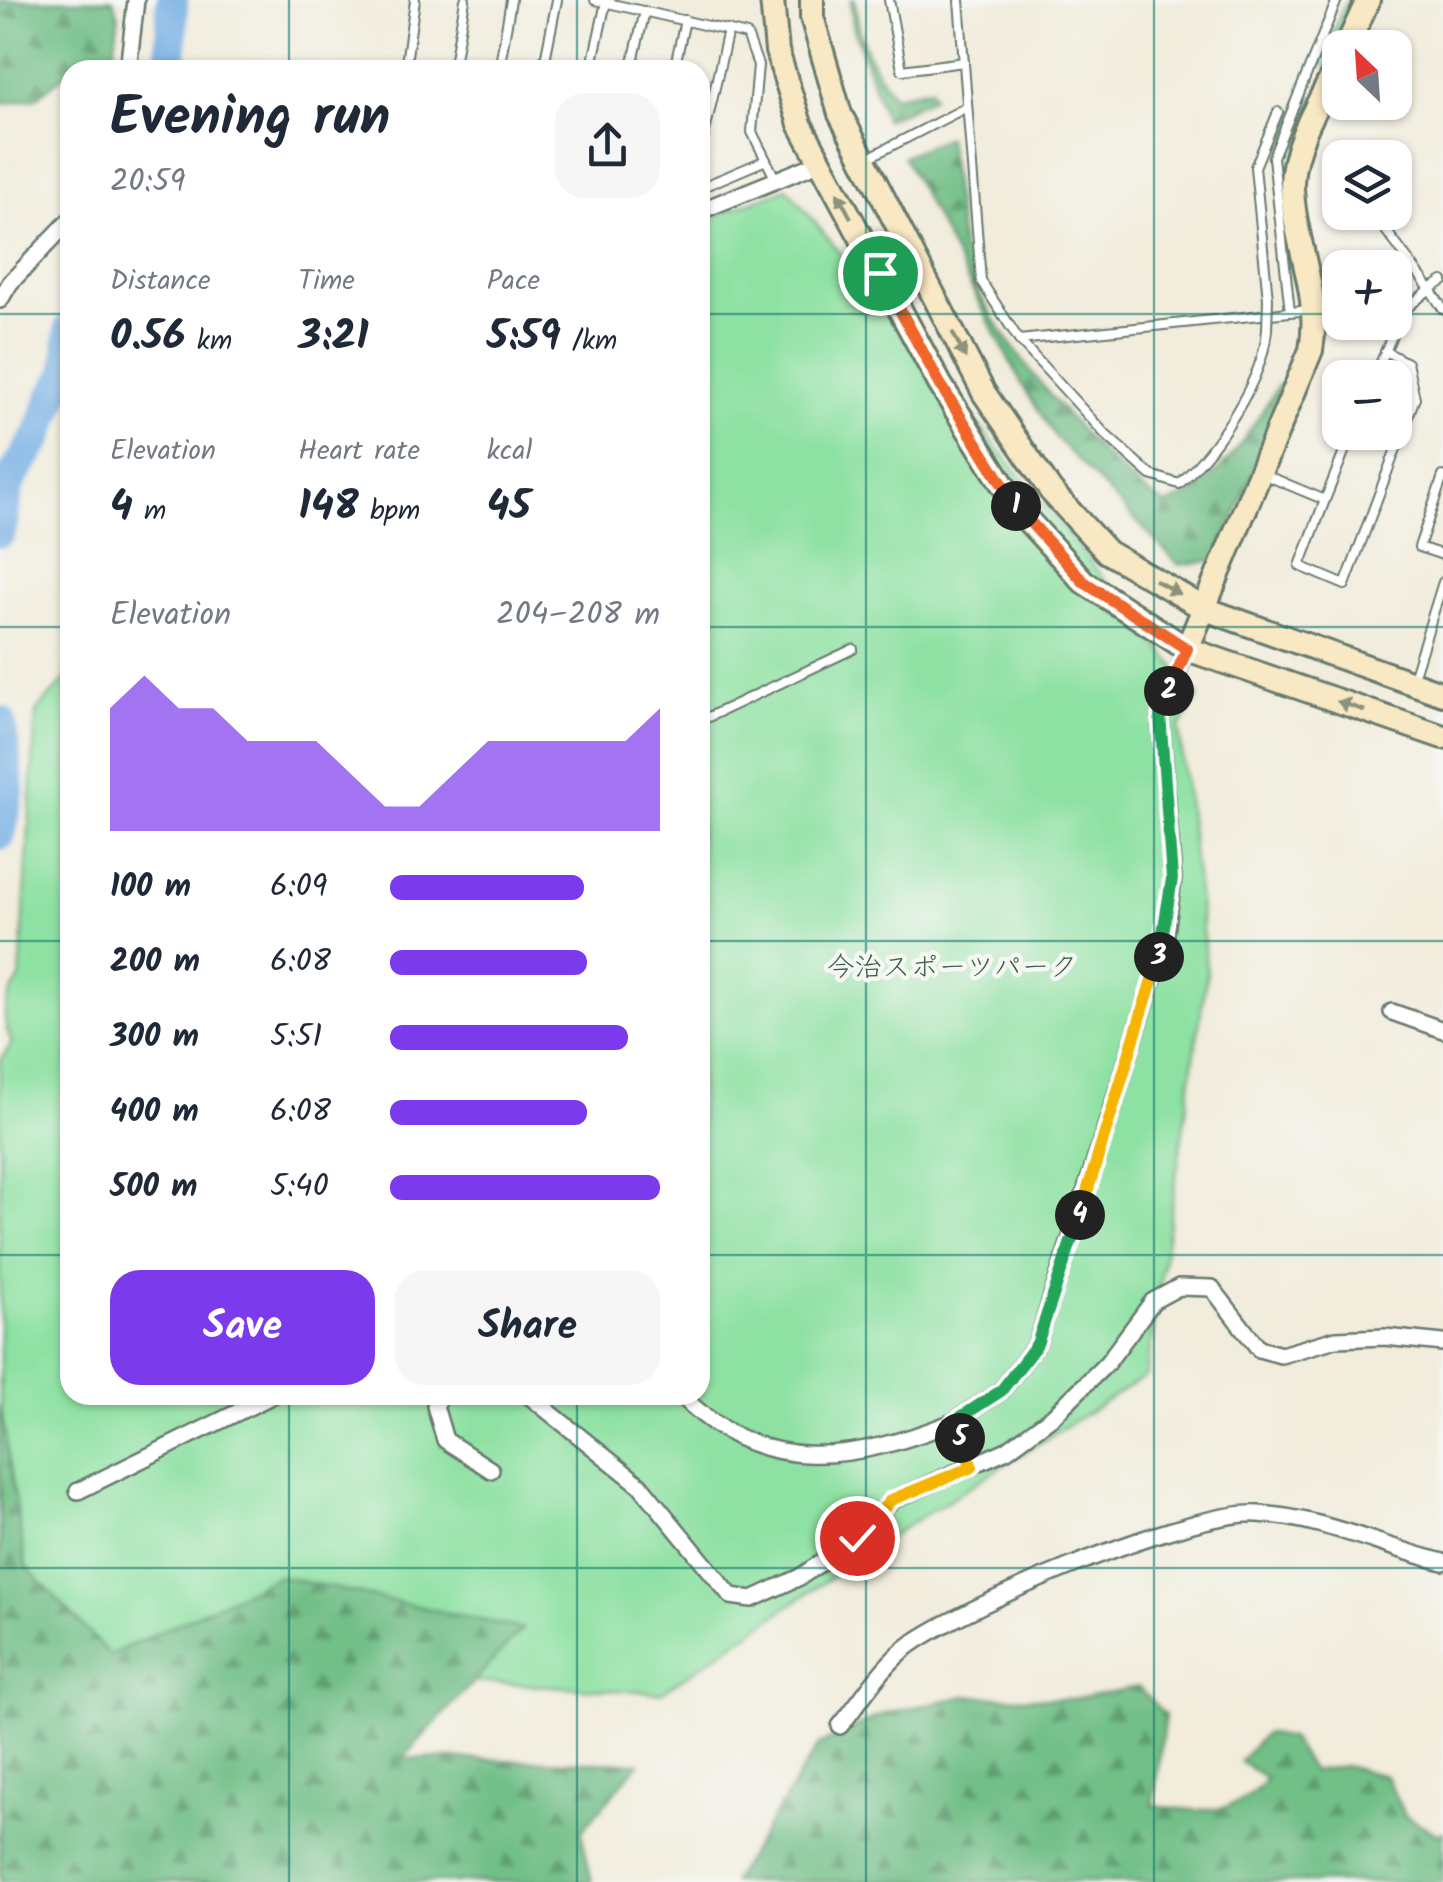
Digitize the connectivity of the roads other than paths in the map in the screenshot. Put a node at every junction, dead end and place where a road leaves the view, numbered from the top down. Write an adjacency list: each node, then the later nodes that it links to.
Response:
1 (136, 0): 18 (street)
2 (415, 0): 19 (lane)
3 (465, 0): 20 (lane)
4 (512, 0): 21 (lane)
5 (558, 0): 22 (lane)
6 (595, 0): 13 (lane)
7 (772, 0): 35 (street)
8 (812, 0): 34 (street)
9 (889, 0): 26 (lane)
10 (959, 0): 26 (lane)
11 (1337, 0): 27 (lane)
12 (1368, 0): 17 (street)
13 (606, 2): 14 (lane); 23 (lane)
14 (645, 12): 15 (lane); 24 (lane)
15 (685, 20): 16 (lane); 25 (lane)
16 (728, 30): 31 (lane); 33 (lane)
17 (1354, 30)
18 (129, 60)
19 (406, 60)
20 (456, 60)
21 (501, 60)
22 (545, 60)
23 (593, 60)
24 (633, 60)
25 (676, 60)
26 (964, 62): 30 (lane)
27 (1303, 81): 28 (lane); 46 (lane)
28 (1322, 88)
29 (1322, 100): 45 (street)
30 (967, 107): 34 (lane); 47 (lane)
31 (710, 110)
32 (1278, 112): 47 (lane, bridge)
33 (766, 160): 36 (lane); 37 (lane)
34 (864, 160): 56 (street, one-way to 56)
35 (820, 162): 36 (street); 58 (street, one-way to 35)
36 (776, 180): 38 (street)
37 (710, 184)
38 (710, 207)
39 (60, 230): 43 (street)
40 (1386, 230): 42 (lane)
41 (1443, 280): 42 (lane)
42 (1430, 289): 44 (lane); 48 (lane)
43 (0, 300)
44 (1443, 309)
45 (1315, 310): 46 (lane); 51 (street)
46 (1290, 312): 47 (lane)
47 (1019, 340)
48 (1385, 351): 49 (lane); 53 (lane)
49 (1381, 360)
50 (1345, 450): 53 (lane)
51 (1260, 474): 53 (lane); 56 (street)
52 (1443, 476): 54 (lane)
53 (1326, 500)
54 (1443, 555)
55 (1443, 582): 59 (lane)
56 (1206, 609): 58 (street); 59 (street)
57 (853, 649): 61 (lane)
58 (1187, 649): 62 (street, one-way to 58); 70 (street)
59 (1412, 683): 60 (street)
60 (1443, 694)
61 (710, 716)
62 (1443, 738)
63 (1392, 1012): 64 (street)
64 (1443, 1030)
65 (1443, 1343): 71 (street)
66 (253, 1405): 73 (street)
67 (436, 1405): 72 (street)
68 (540, 1405): 71 (street)
69 (692, 1405): 70 (street)
70 (953, 1422): 71 (street)
71 (972, 1467)
72 (491, 1470)
73 (78, 1491)
74 (1443, 1562): 75 (street)
75 (840, 1726)

